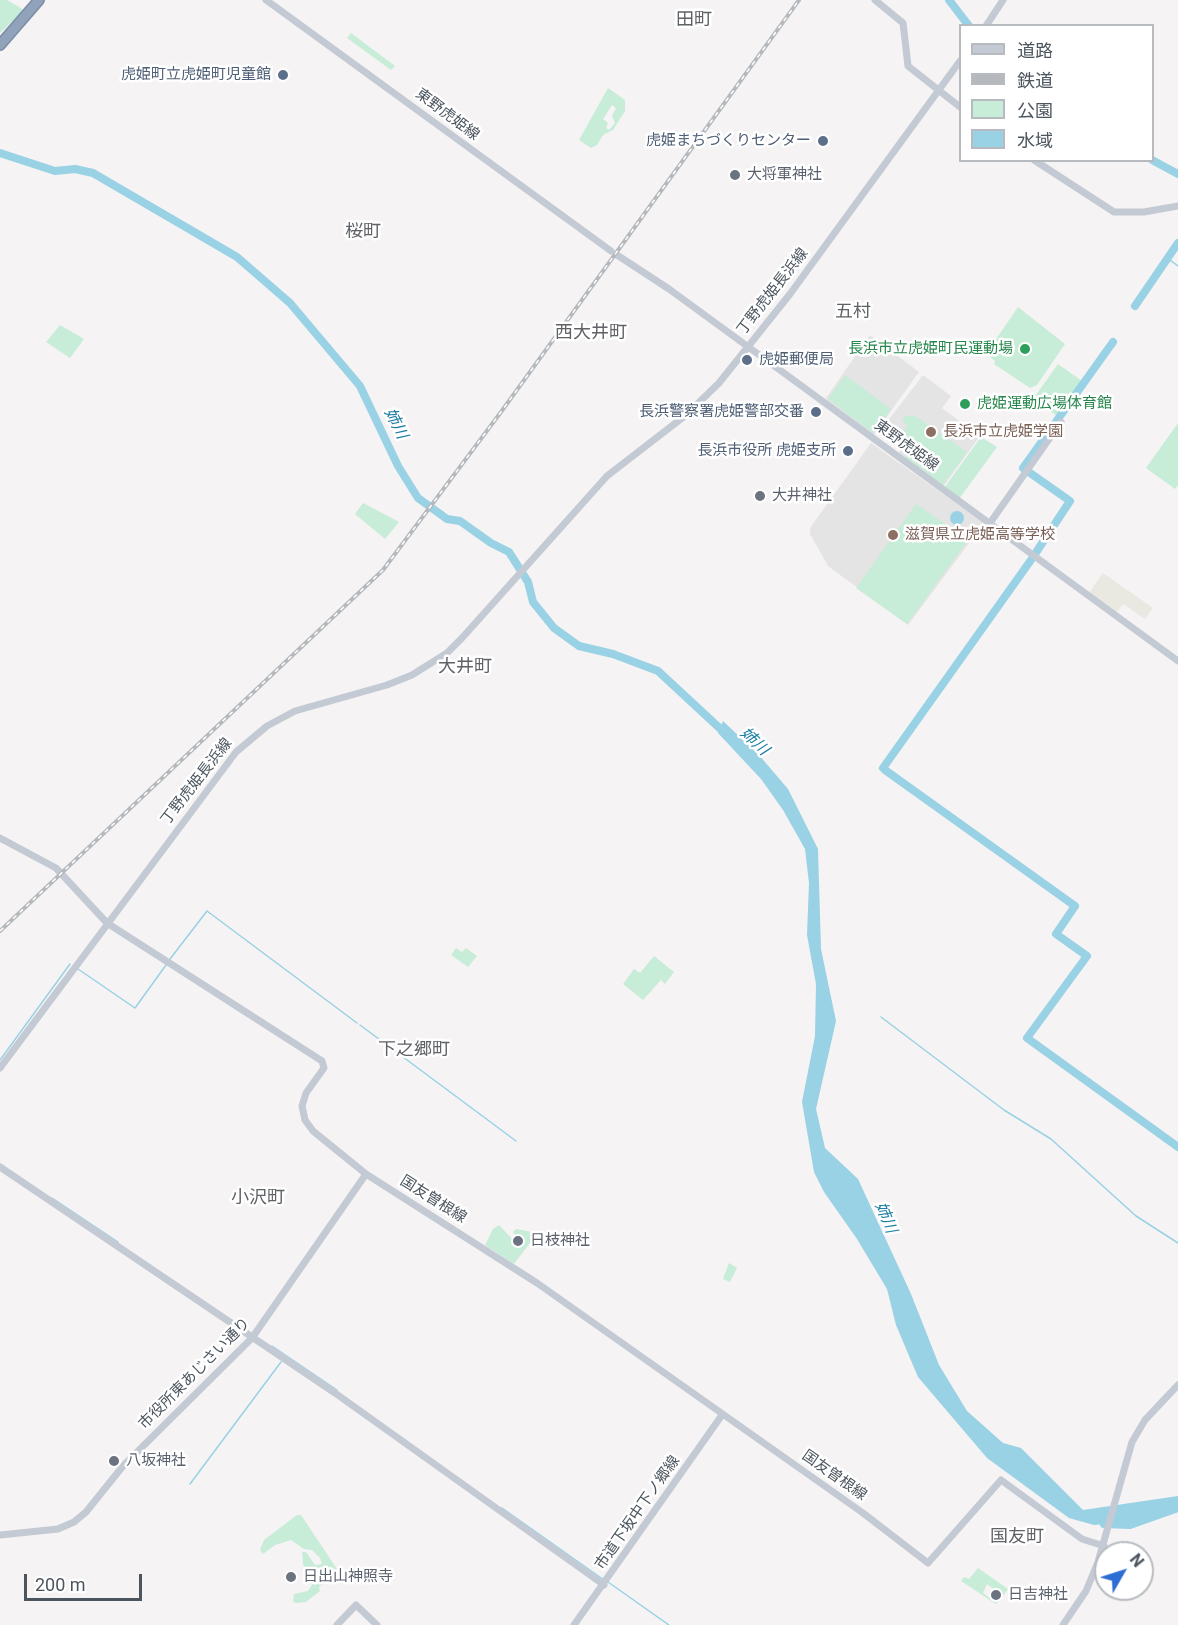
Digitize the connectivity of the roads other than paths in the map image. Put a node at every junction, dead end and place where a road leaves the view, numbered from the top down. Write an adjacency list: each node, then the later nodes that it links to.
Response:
1 (39, 0): 6 (highway)
2 (266, 0): 12 (main road, 東野虎姫線)
3 (875, 0): 8 (main road)
4 (1002, 0): 5 (main road)
5 (987, 24)
6 (0, 45)
7 (959, 62): 8 (main road, 丁野虎姫長浜線)
8 (940, 91): 9 (main road); 12 (main road, 丁野虎姫長浜線)
9 (959, 106)
10 (1038, 162): 11 (main road)
11 (1178, 206)
12 (747, 348): 14 (main road, 東野虎姫線); 17 (main road, 丁野虎姫長浜線)
13 (1061, 422): 14 (main road)
14 (990, 523): 15 (main road, 東野虎姫線)
15 (1178, 661)
16 (0, 838): 17 (main road, 国友曽根線)
17 (107, 923): 18 (main road, 丁野虎姫長浜線); 20 (main road, 国友曽根線)
18 (0, 1068)
19 (0, 1167): 21 (main road)
20 (366, 1174): 21 (main road, 市役所東あじさい通り); 23 (main road, 国友曽根線)
21 (252, 1338): 24 (main road, 市役所東あじさい通り); 28 (main road)
22 (1178, 1385): 26 (main road)
23 (722, 1415): 25 (main road, 国友曽根線); 28 (main road, 市道下坂中下ノ郷線)
24 (0, 1535)
25 (1097, 1541)
26 (1104, 1541)
27 (1094, 1569): 32 (main road)
28 (606, 1582): 31 (main road, 市道下坂中下ノ郷線)
29 (337, 1625): 30 (main road)
30 (377, 1625)
31 (574, 1625)
32 (1063, 1625)

